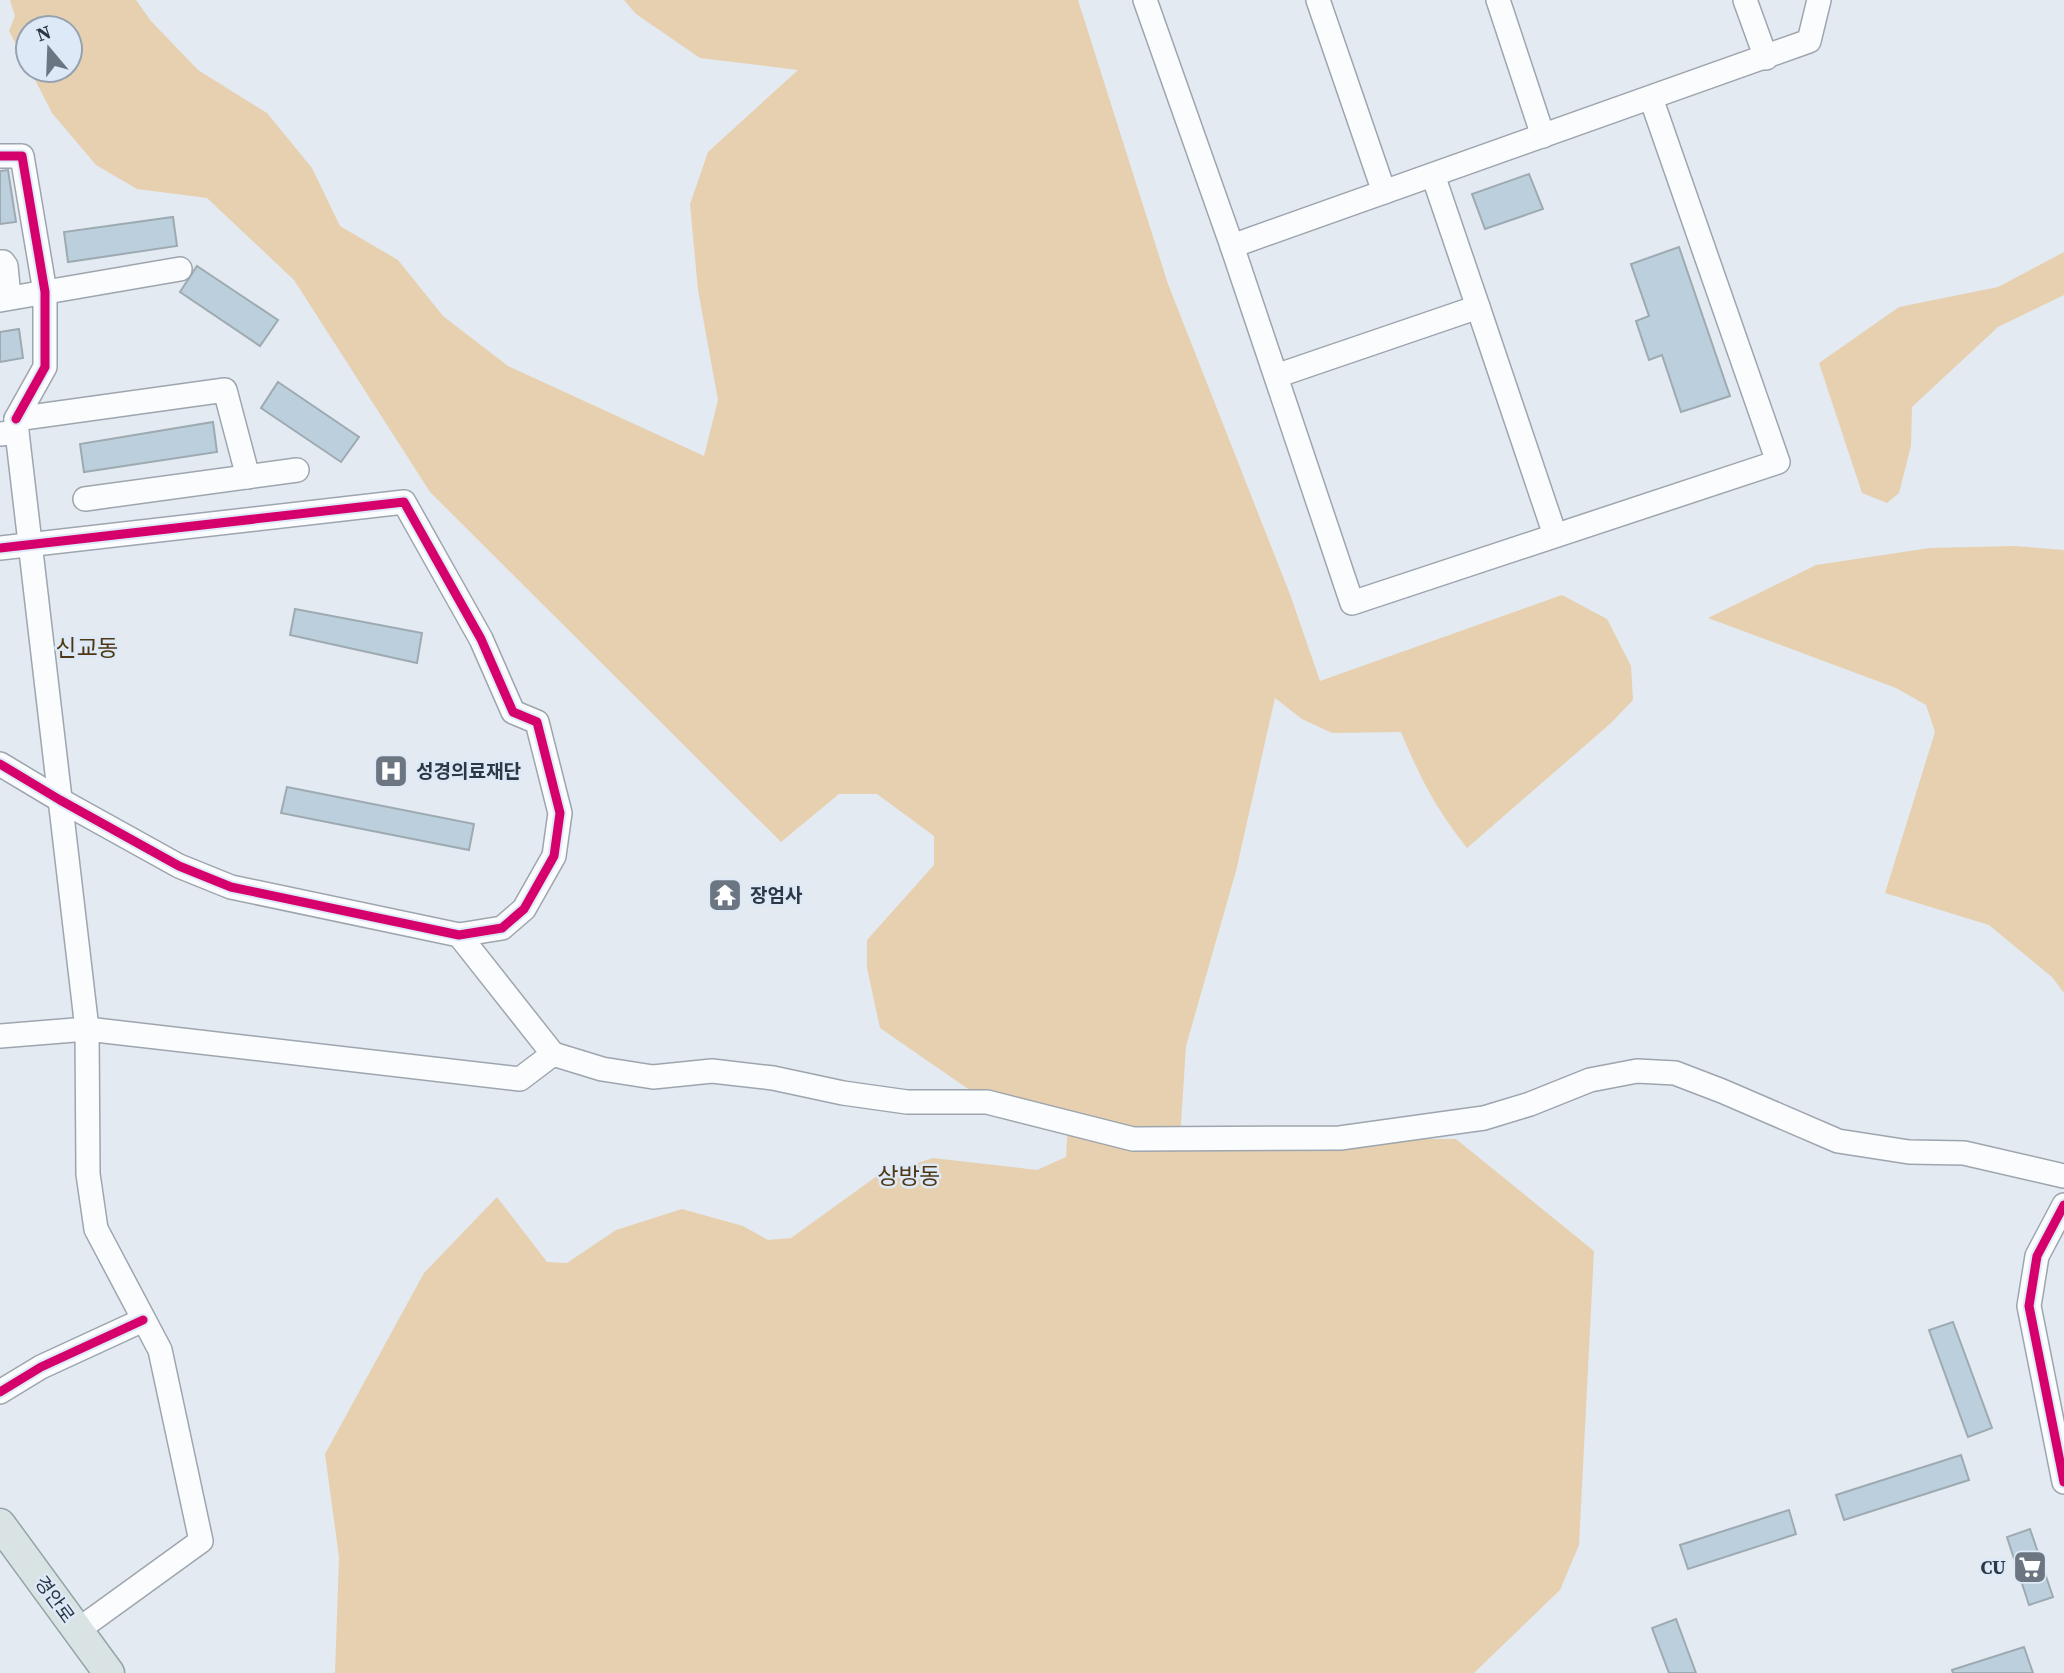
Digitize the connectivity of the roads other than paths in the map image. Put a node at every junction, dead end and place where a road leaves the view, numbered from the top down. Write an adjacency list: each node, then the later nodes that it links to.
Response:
1 (1145, 0): 12 (street)
2 (1318, 0): 11 (street)
3 (1497, 0): 8 (street)
4 (1745, 0): 6 (street)
5 (1819, 0): 6 (street)
6 (1766, 58): 7 (street)
7 (1651, 99): 8 (street); 23 (street)
8 (1543, 136): 10 (street)
9 (0, 156): 15 (street)
10 (1433, 175): 11 (street); 17 (street)
11 (1384, 192): 12 (street)
12 (1232, 246): 18 (street)
13 (0, 262): 16 (street)
14 (180, 269): 15 (street)
15 (45, 292): 16 (street); 19 (street)
16 (5, 299)
17 (1478, 307): 18 (street); 23 (street)
18 (1276, 376): 23 (street)
19 (11, 428): 21 (street); 24 (street)
20 (296, 470): 21 (street)
21 (248, 477): 22 (street)
22 (85, 499)
23 (1555, 535)
24 (30, 546): 25 (street); 27 (street); 28 (street)
25 (0, 548)
26 (0, 764): 27 (street)
27 (60, 800): 28 (street); 29 (street)
28 (459, 935): 31 (street)
29 (87, 1029): 30 (street); 31 (street); 34 (street)
30 (0, 1036)
31 (553, 1054): 32 (street)
32 (2064, 1176)
33 (2064, 1205): 36 (street)
34 (143, 1320): 35 (street); 38 (street)
35 (0, 1392)
36 (2064, 1482)
37 (0, 1524): 38 (main road, 경안로)
38 (78, 1630): 39 (main road, 경안로)
39 (109, 1673)

